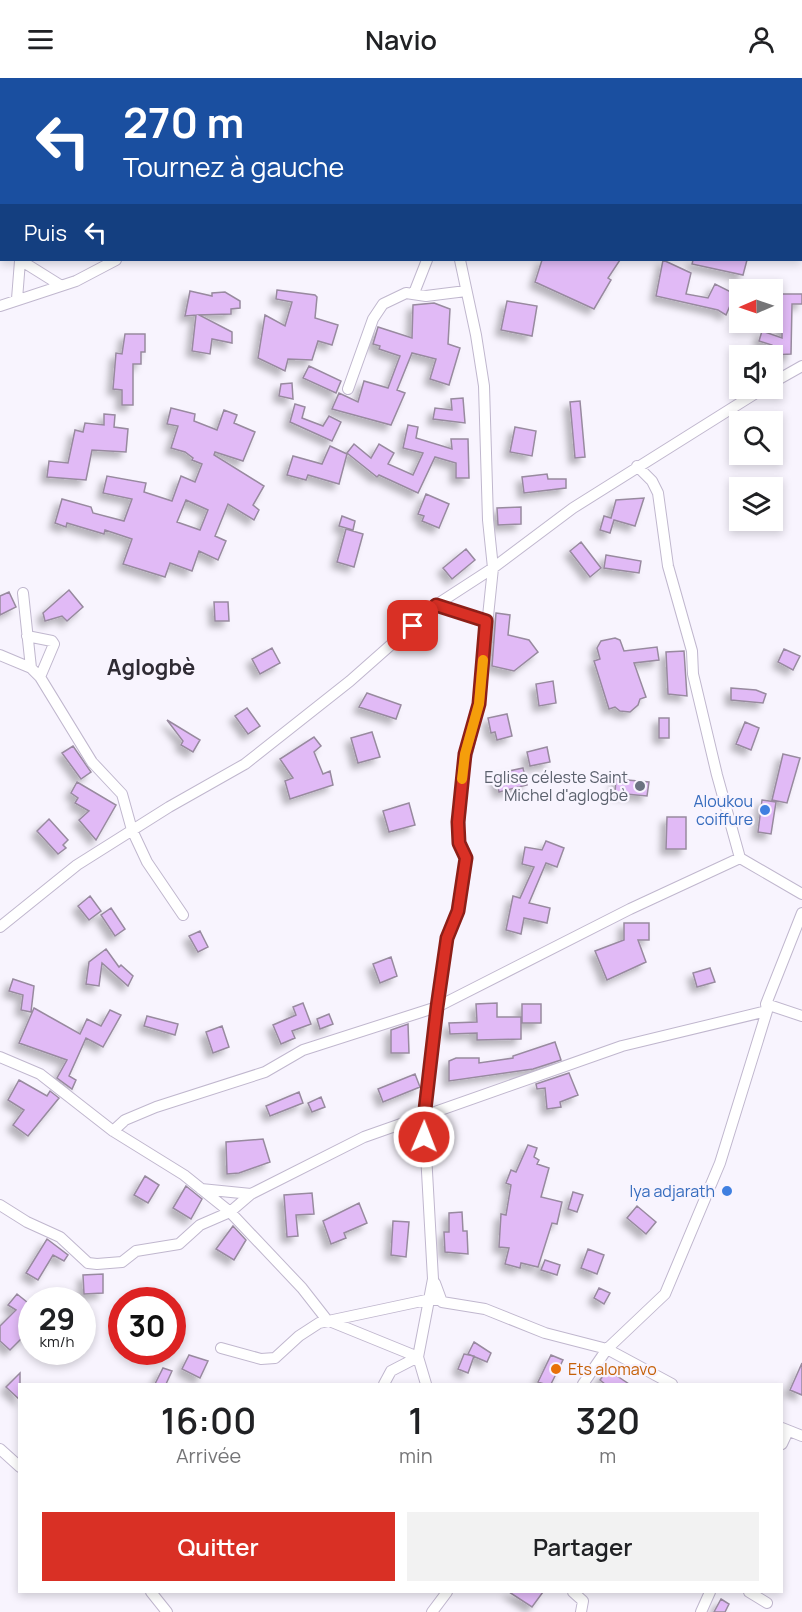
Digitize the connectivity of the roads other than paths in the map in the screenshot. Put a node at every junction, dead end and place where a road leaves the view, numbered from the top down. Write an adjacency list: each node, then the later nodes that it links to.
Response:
1 (20, 261): 9 (street)
2 (22, 261): 6 (street)
3 (114, 261): 6 (street)
4 (427, 261): 8 (street)
5 (460, 261): 7 (street)
6 (60, 285): 9 (street)
7 (466, 291): 8 (street); 16 (street)
8 (414, 292): 13 (street)
9 (16, 299): 10 (street)
10 (0, 306)
11 (802, 366): 12 (street)
12 (783, 377)
13 (348, 389)
14 (746, 399): 15 (street)
15 (638, 466): 16 (street); 25 (street)
16 (493, 568): 18 (street); 19 (street)
17 (23, 593): 20 (street)
18 (436, 605): 19 (street); 24 (street)
19 (486, 621): 30 (street)
20 (27, 636): 22 (street); 23 (street)
21 (0, 655): 22 (street)
22 (31, 668): 23 (street)
23 (40, 677): 24 (street)
24 (132, 830): 28 (street); 29 (street)
25 (740, 858): 26 (street); 30 (street)
26 (802, 894)
27 (802, 913): 31 (street)
28 (183, 915)
29 (0, 927)
30 (437, 1007): 34 (street); 35 (street)
31 (767, 1007): 32 (street); 34 (street); 43 (street)
32 (802, 1016)
33 (0, 1057): 35 (street)
34 (424, 1118): 37 (street); 40 (street)
35 (113, 1131): 36 (street)
36 (201, 1189): 37 (street); 39 (street)
37 (251, 1194): 39 (street)
38 (0, 1204): 39 (street)
39 (230, 1212): 41 (street)
40 (436, 1300): 41 (street); 43 (street); 44 (street)
41 (327, 1320): 42 (street); 44 (street)
42 (221, 1348)
43 (607, 1349): 47 (street); 48 (street)
44 (418, 1357): 45 (street); 46 (street)
45 (385, 1383)
46 (426, 1383)
47 (585, 1383)
48 (670, 1383)
49 (785, 1429): 50 (street)
50 (802, 1437)
51 (0, 1449): 52 (street)
52 (18, 1465)
53 (152, 1593): 59 (street)
54 (574, 1593): 61 (street)
55 (710, 1593): 62 (street)
56 (751, 1593): 58 (street)
57 (441, 1594): 60 (street)
58 (767, 1603)
59 (167, 1612)
60 (432, 1612)
61 (581, 1612)
62 (701, 1612)

